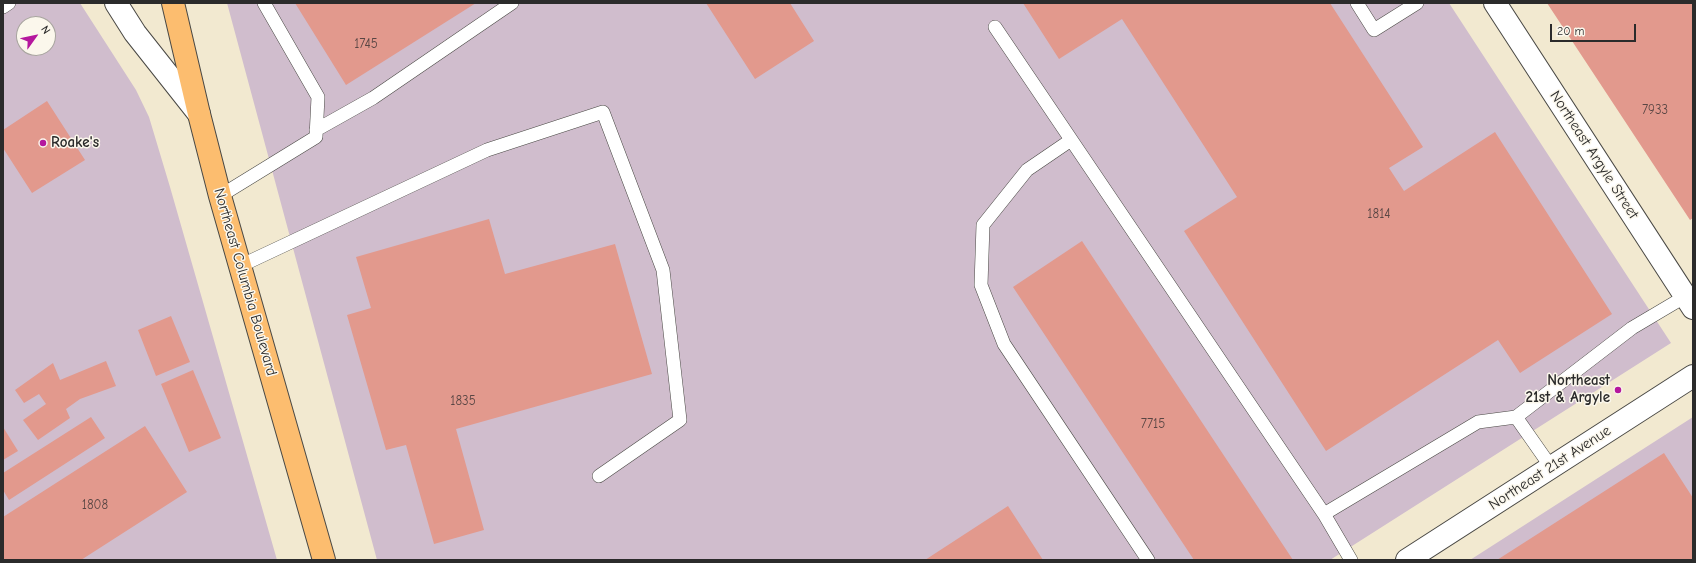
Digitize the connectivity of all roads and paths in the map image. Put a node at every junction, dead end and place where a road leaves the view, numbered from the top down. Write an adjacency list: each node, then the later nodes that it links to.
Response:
1 (9, 3): 9 (lane)
2 (116, 3): 11 (street)
3 (173, 3): 11 (main road, Northeast Columbia Boulevard)
4 (264, 3): 12 (lane)
5 (512, 3): 12 (lane)
6 (1357, 3): 7 (lane)
7 (1417, 3)
8 (1495, 3): 16 (street, Northeast Argyle Street)
9 (3, 7)
10 (995, 27): 13 (lane)
11 (199, 114): 14 (main road, Northeast Columbia Boulevard)
12 (316, 130): 14 (lane)
13 (1071, 140): 21 (lane); 23 (lane)
14 (220, 196): 15 (main road, Northeast Columbia Boulevard)
15 (240, 266): 20 (lane); 22 (main road, Northeast Columbia Boulevard)
16 (1689, 302): 18 (lane)
17 (1693, 376): 19 (street, Northeast 21st Avenue)
18 (1516, 417): 19 (lane); 21 (lane)
19 (1551, 467): 25 (street, Northeast 21st Avenue)
20 (599, 476)
21 (1324, 514): 24 (lane)
22 (324, 560)
23 (1148, 560)
24 (1351, 560)
25 (1407, 560)

